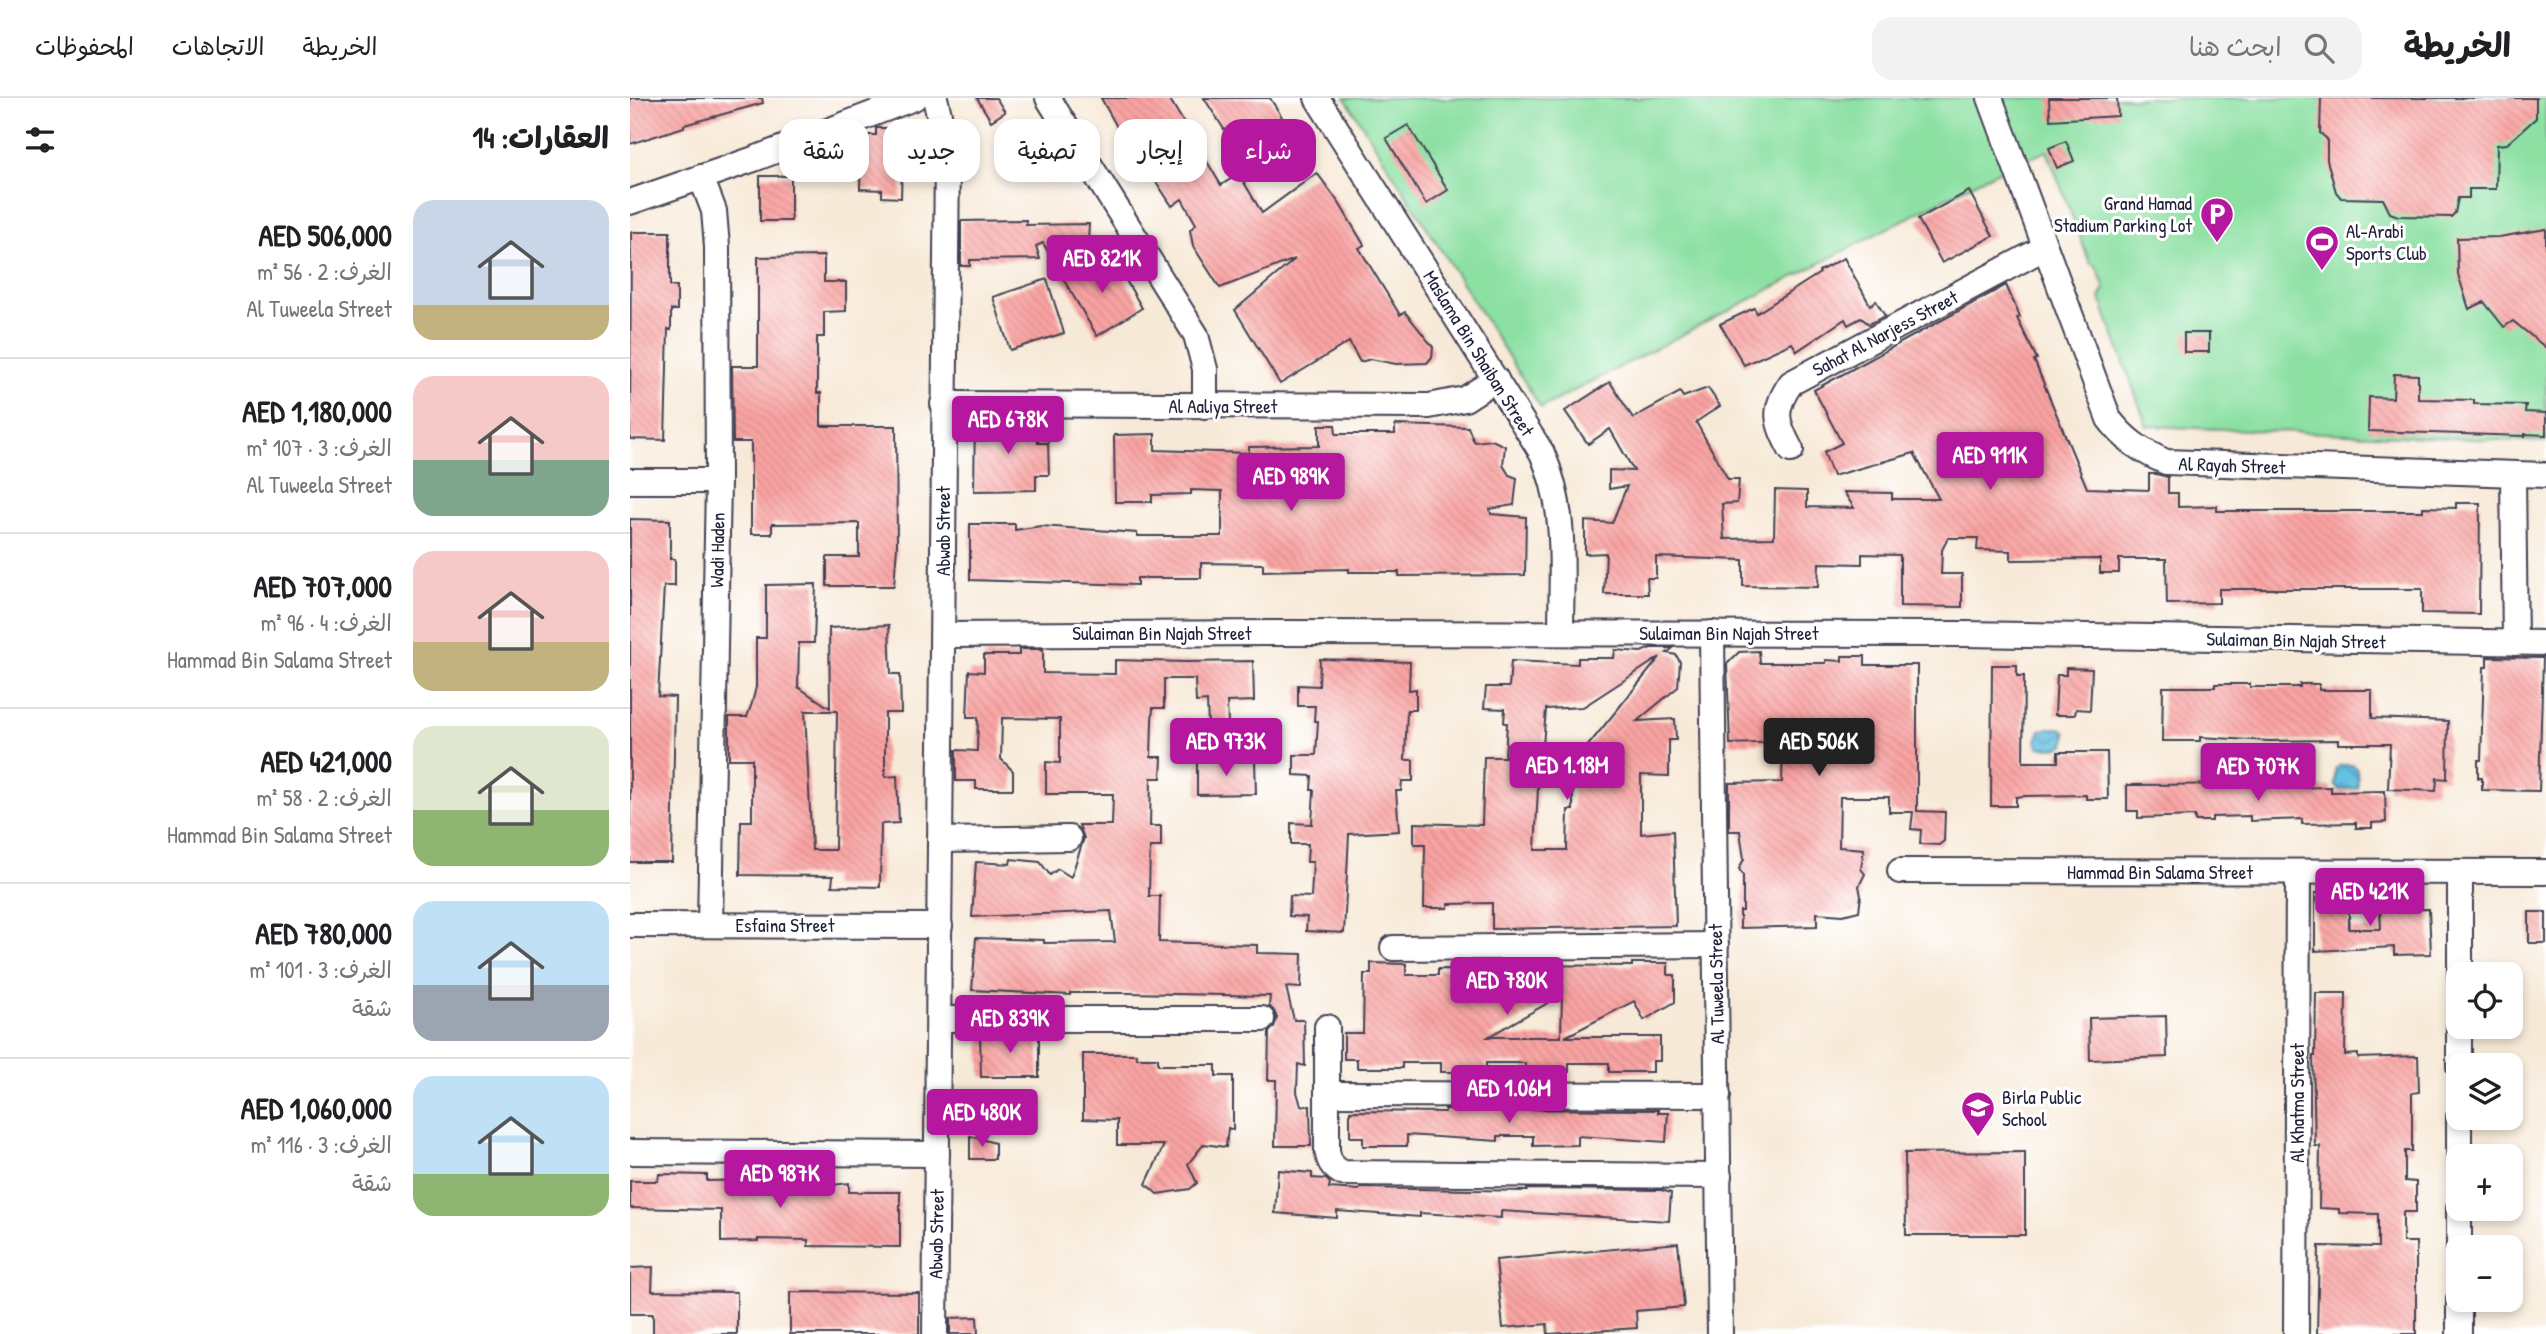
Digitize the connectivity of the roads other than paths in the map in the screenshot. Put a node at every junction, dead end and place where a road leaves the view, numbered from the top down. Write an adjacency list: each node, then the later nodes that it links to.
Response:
1 (914, 98): 6 (street)
2 (935, 98): 10 (street, Abwab Street)
3 (1048, 98): 11 (street)
4 (1317, 98): 9 (street, Maslama Bin Shaiban Street)
5 (1990, 98): 8 (street, Al Rayah Street)
6 (701, 177): 7 (street); 16 (street, Wadi Haden)
7 (630, 202)
8 (2044, 248): 12 (street, Sahat Al Narjess Street); 13 (street, Al Rayah Street)
9 (1496, 379): 11 (street, Al Aaliya Street); 17 (street, Maslama Bin Shaiban Street)
10 (943, 404): 11 (street, Al Aaliya Street); 19 (street, Abwab Street)
11 (1205, 406)
12 (1791, 450)
13 (2513, 474): 14 (street, Al Rayah Street); 20 (street)
14 (2546, 475)
15 (630, 481): 16 (street)
16 (718, 481): 29 (street, Wadi Haden)
17 (1561, 633): 18 (street, Sulaiman Bin Najah Street); 19 (street, Sulaiman Bin Najah Street)
18 (1712, 633): 20 (street, Sulaiman Bin Najah Street); 31 (street, Al Tuweela Street)
19 (943, 635): 23 (street, Abwab Street)
20 (2515, 643): 21 (street, Sulaiman Bin Najah Street)
21 (2546, 643)
22 (1069, 838): 23 (street)
23 (940, 840): 30 (street, Abwab Street)
24 (1900, 871): 27 (street, Hammad Bin Salama Street)
25 (2460, 872): 26 (street, Hammad Bin Salama Street); 27 (street, Hammad Bin Salama Street); 33 (street)
26 (2546, 872)
27 (2298, 873): 45 (street, Al Khatma Street)
28 (630, 925): 29 (street, Esfaina Street)
29 (710, 925): 30 (street, Esfaina Street)
30 (940, 926): 34 (street, Abwab Street)
31 (1716, 945): 32 (street); 38 (street, Al Tuweela Street)
32 (1394, 948)
33 (2460, 962)
34 (939, 1019): 35 (street); 40 (street, Abwab Street)
35 (1262, 1019)
36 (1327, 1027): 37 (street)
37 (1327, 1094): 38 (street); 41 (street)
38 (1718, 1095): 41 (street, Al Tuweela Street)
39 (630, 1152): 40 (street)
40 (937, 1154): 43 (street, Abwab Street)
41 (1719, 1176): 44 (street, Al Tuweela Street)
42 (2459, 1312): 46 (street)
43 (935, 1334)
44 (1720, 1334)
45 (2296, 1334)
46 (2459, 1334)

